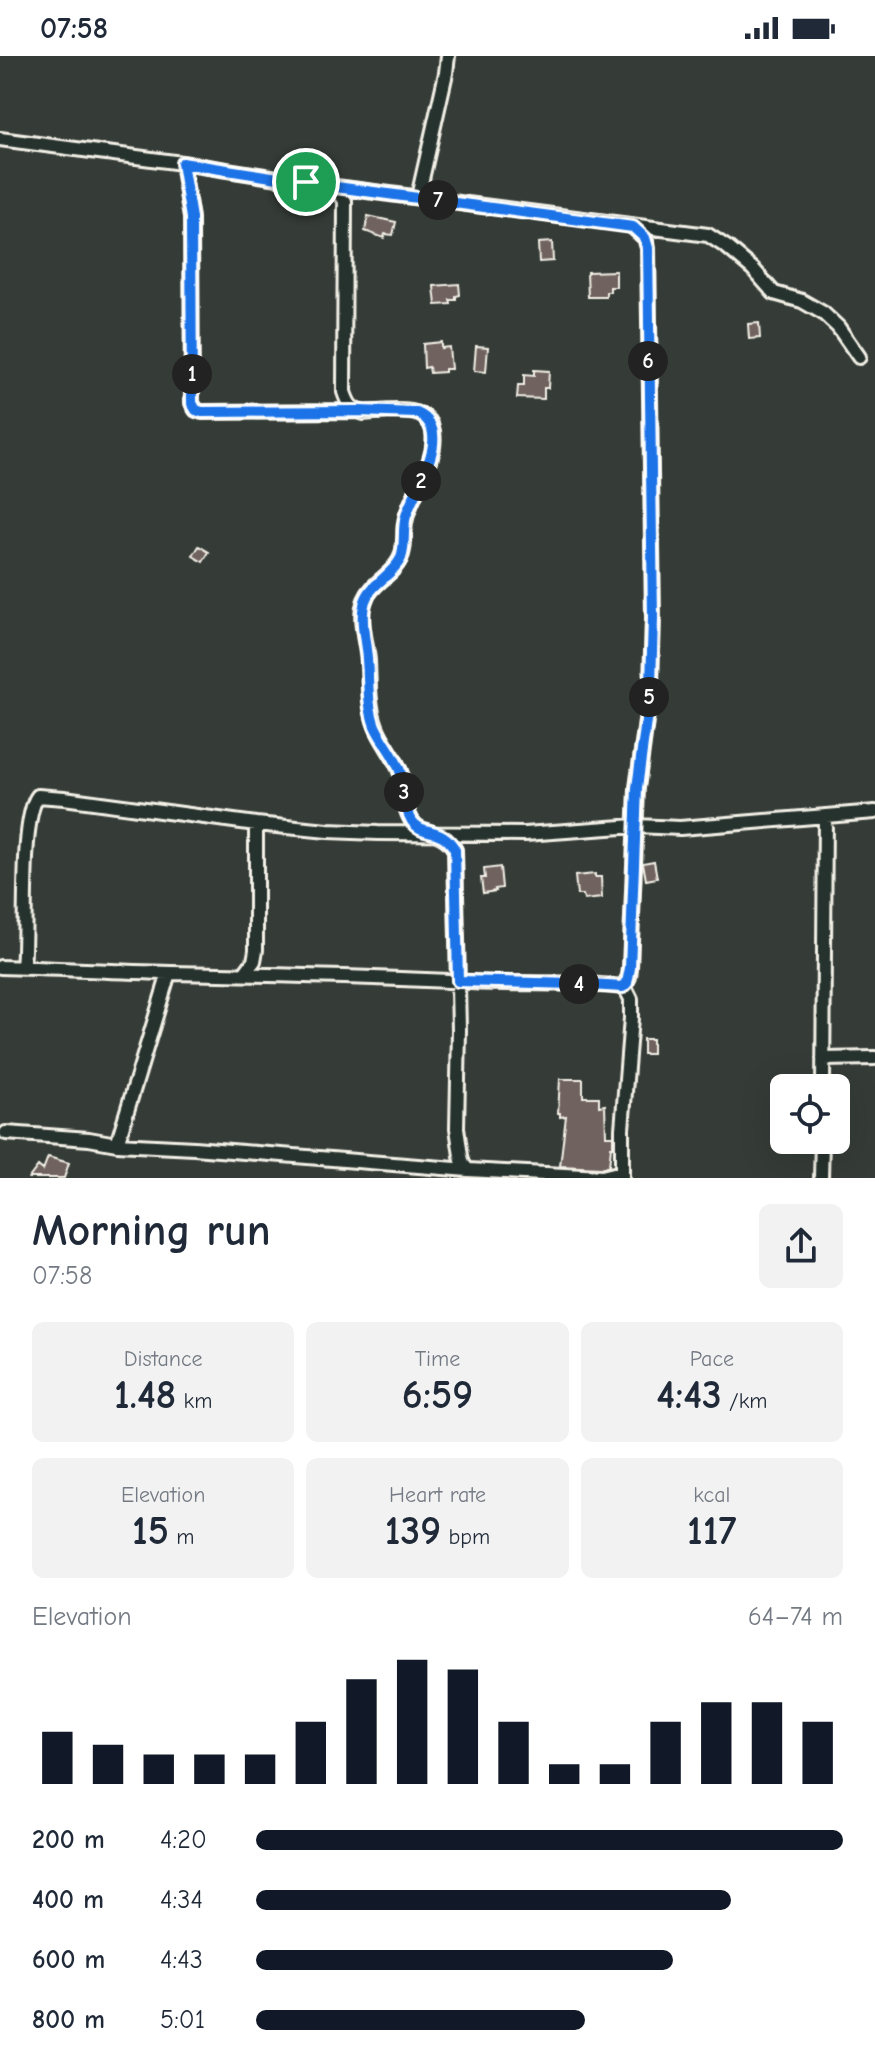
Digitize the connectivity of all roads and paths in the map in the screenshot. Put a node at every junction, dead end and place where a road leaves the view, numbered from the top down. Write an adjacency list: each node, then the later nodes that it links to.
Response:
1 (448, 56): 5 (street)
2 (0, 139): 3 (street)
3 (182, 163): 4 (street); 8 (street)
4 (336, 187): 5 (street); 8 (street)
5 (418, 197): 6 (street)
6 (633, 227): 7 (street); 12 (street)
7 (859, 357)
8 (358, 411): 13 (street)
9 (875, 812): 10 (street)
10 (825, 816): 12 (street); 21 (street)
11 (256, 824): 13 (street); 15 (street); 17 (street)
12 (636, 826): 13 (street); 19 (street)
13 (441, 834): 18 (street)
14 (0, 967): 15 (street)
15 (23, 967): 16 (street)
16 (169, 973): 17 (street); 24 (street)
17 (245, 973): 18 (street)
18 (458, 981): 19 (street); 26 (street)
19 (623, 987): 27 (street)
20 (875, 1058): 21 (street)
21 (823, 1059): 22 (street)
22 (823, 1074)
23 (6, 1133): 24 (street)
24 (117, 1144): 26 (street)
25 (822, 1154): 28 (street)
26 (468, 1170): 27 (street)
27 (622, 1175)
28 (821, 1178)

